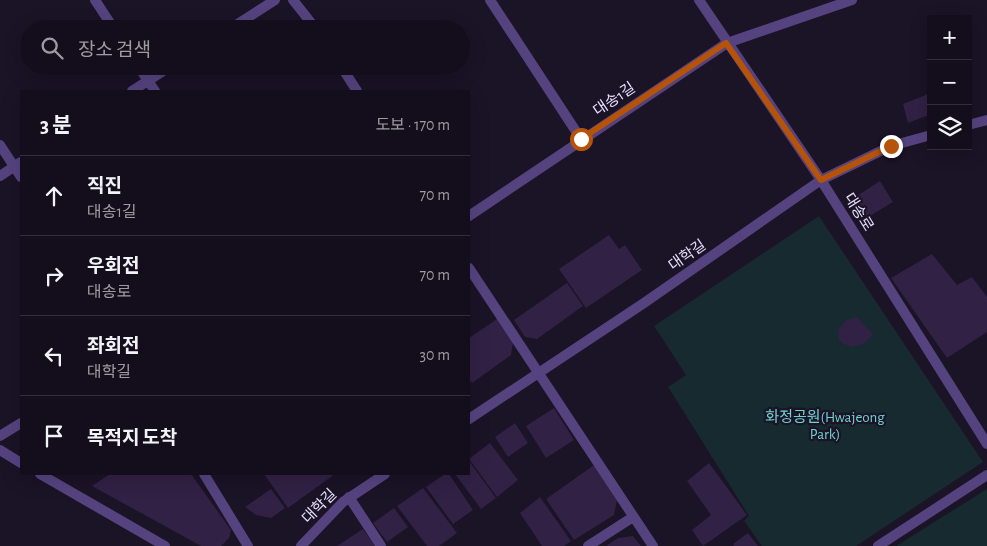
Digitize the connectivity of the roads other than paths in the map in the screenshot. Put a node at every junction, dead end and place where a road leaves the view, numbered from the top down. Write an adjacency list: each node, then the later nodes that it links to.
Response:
1 (95, 0): 7 (street)
2 (275, 0): 8 (street)
3 (293, 0): 9 (street)
4 (490, 0): 21 (street)
5 (699, 0): 10 (street, 대송로)
6 (852, 0): 10 (street, 대송1길)
7 (108, 20)
8 (244, 20)
9 (309, 20)
10 (726, 43): 21 (street, 대송1길); 25 (street, 대송로)
11 (144, 75): 14 (street)
12 (157, 75): 14 (street)
13 (347, 75): 17 (street)
14 (148, 81): 15 (street); 16 (street)
15 (134, 90)
16 (154, 90)
17 (356, 90)
18 (985, 123): 19 (street)
19 (972, 125)
20 (927, 136): 25 (street, 대학길)
21 (581, 139): 26 (street, 대송1길)
22 (0, 145): 23 (street)
23 (18, 164): 24 (street)
24 (0, 176)
25 (821, 180): 28 (street, 대학길); 32 (street, 대송로)
26 (470, 215)
27 (470, 270): 28 (street)
28 (537, 374): 29 (street, 대학길); 40 (street)
29 (470, 418)
30 (20, 424): 31 (street)
31 (0, 436)
32 (987, 444)
33 (0, 450): 34 (street)
34 (20, 462)
35 (42, 475): 41 (street)
36 (205, 475): 42 (street)
37 (383, 475): 39 (street, 대학길)
38 (987, 475): 47 (street)
39 (349, 497): 43 (street, 대학길); 44 (street)
40 (634, 516): 45 (street); 46 (street)
41 (165, 546)
42 (248, 546)
43 (301, 546)
44 (380, 546)
45 (588, 546)
46 (653, 546)
47 (878, 546)

